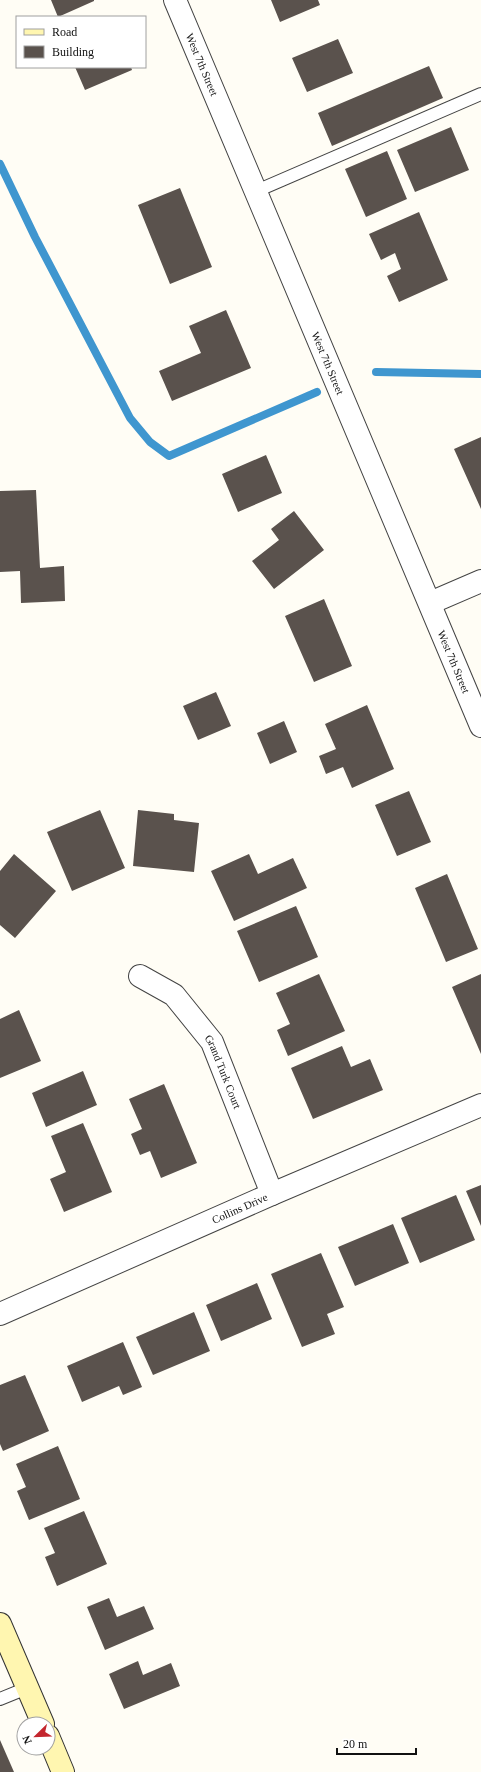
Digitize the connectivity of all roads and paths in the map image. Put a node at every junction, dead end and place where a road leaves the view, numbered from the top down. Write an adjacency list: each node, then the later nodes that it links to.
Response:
1 (175, 0): 3 (street, West 7th Street)
2 (481, 94): 3 (lane)
3 (254, 192): 5 (street, West 7th Street)
4 (481, 581): 5 (street)
5 (430, 603): 6 (street, West 7th Street)
6 (481, 726)
7 (140, 976): 9 (street, Grand Turk Court)
8 (481, 1105): 9 (street, Collins Drive)
9 (272, 1194): 10 (street, Collins Drive)
10 (0, 1314)
11 (0, 1624): 12 (street)
12 (27, 1688): 13 (lane); 14 (street)
13 (0, 1699)
14 (39, 1716)
15 (56, 1755): 16 (street)
16 (63, 1772)

